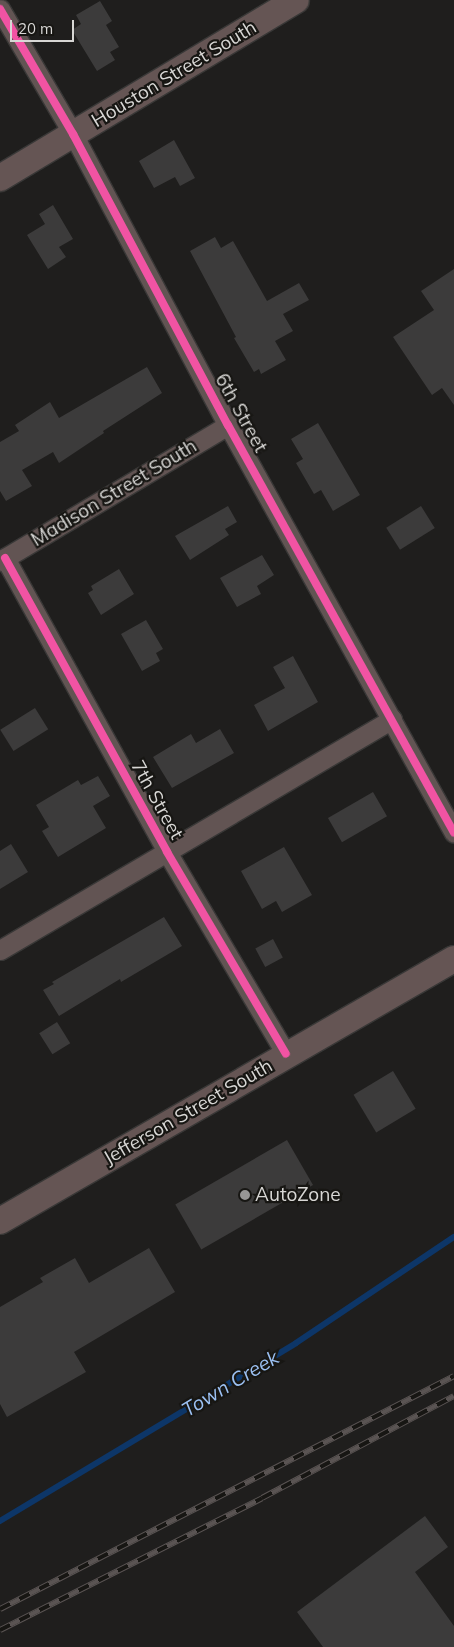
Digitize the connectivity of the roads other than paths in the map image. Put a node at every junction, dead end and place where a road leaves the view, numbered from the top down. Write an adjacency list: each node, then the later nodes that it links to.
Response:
1 (287, 2): 3 (main road, Houston Street South)
2 (0, 9): 3 (street, 6th Street)
3 (73, 134): 4 (main road, Houston Street South); 5 (street, 6th Street)
4 (0, 178)
5 (228, 425): 6 (street, Madison Street South); 7 (street, 6th Street)
6 (3, 560): 9 (street, 7th Street)
7 (392, 719): 8 (street, 6th Street); 9 (street)
8 (454, 833)
9 (167, 852): 10 (street); 12 (street, 7th Street)
10 (0, 950)
11 (454, 959): 12 (main road, Jefferson Street South)
12 (286, 1054): 13 (main road, Jefferson Street South)
13 (0, 1221)

